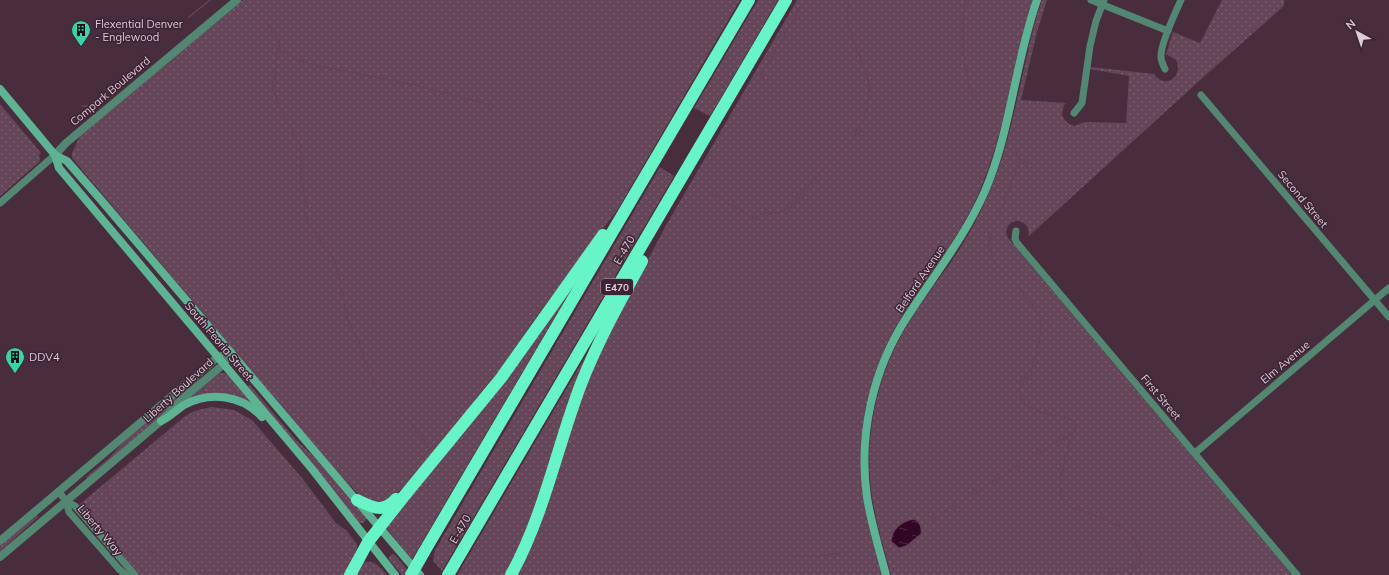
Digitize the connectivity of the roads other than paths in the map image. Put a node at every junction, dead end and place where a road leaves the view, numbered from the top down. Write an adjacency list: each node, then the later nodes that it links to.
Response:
1 (237, 0): 13 (street, Compark Boulevard)
2 (749, 0): 15 (highway, E-470 / E470)
3 (786, 0): 14 (highway, E-470 / E470)
4 (1037, 0): 43 (main road, Belford Avenue)
5 (1091, 0): 7 (street)
6 (1181, 0): 8 (street)
7 (1103, 2): 8 (street); 12 (street)
8 (1168, 31): 9 (street)
9 (1165, 69)
10 (0, 89): 13 (main road, South Peoria Street)
11 (1200, 95): 19 (street, Second Street)
12 (1074, 113)
13 (55, 155): 16 (street); 21 (main road, South Peoria Street); 22 (main road, South Peoria Street)
14 (677, 186): 41 (highway, E-470 / E470); 42 (highway)
15 (639, 188): 27 (highway); 39 (highway, E-470 / E470, bridge)
16 (0, 203)
17 (1016, 231): 26 (street, First Street)
18 (1389, 288): 19 (street, Elm Avenue)
19 (1374, 300): 20 (street, Second Street); 26 (street, Elm Avenue)
20 (1389, 317)
21 (231, 352): 22 (street, Liberty Boulevard); 23 (street, Liberty Boulevard); 29 (main road, South Peoria Street)
22 (218, 357): 23 (main road, South Peoria Street); 28 (street, Liberty Boulevard)
23 (224, 364): 24 (street, Liberty Boulevard); 25 (main road, South Peoria Street)
24 (161, 421): 25 (main road); 30 (street, Liberty Boulevard)
25 (280, 431): 33 (main road, South Peoria Street)
26 (1195, 453): 44 (street, First Street)
27 (413, 485): 29 (highway); 31 (highway)
28 (59, 492): 30 (street); 32 (street, Liberty Boulevard)
29 (357, 500): 31 (main road, South Peoria Street)
30 (66, 501): 34 (street, Liberty Boulevard); 35 (street, Liberty Way); 36 (street, Liberty Way)
31 (380, 526): 33 (highway); 40 (main road, South Peoria Street)
32 (0, 541)
33 (368, 542): 37 (highway); 38 (main road, South Peoria Street)
34 (0, 557)
35 (126, 575)
36 (135, 575)
37 (350, 575)
38 (395, 575)
39 (411, 575)
40 (420, 575)
41 (448, 575)
42 (511, 575)
43 (886, 575)
44 (1297, 575)

